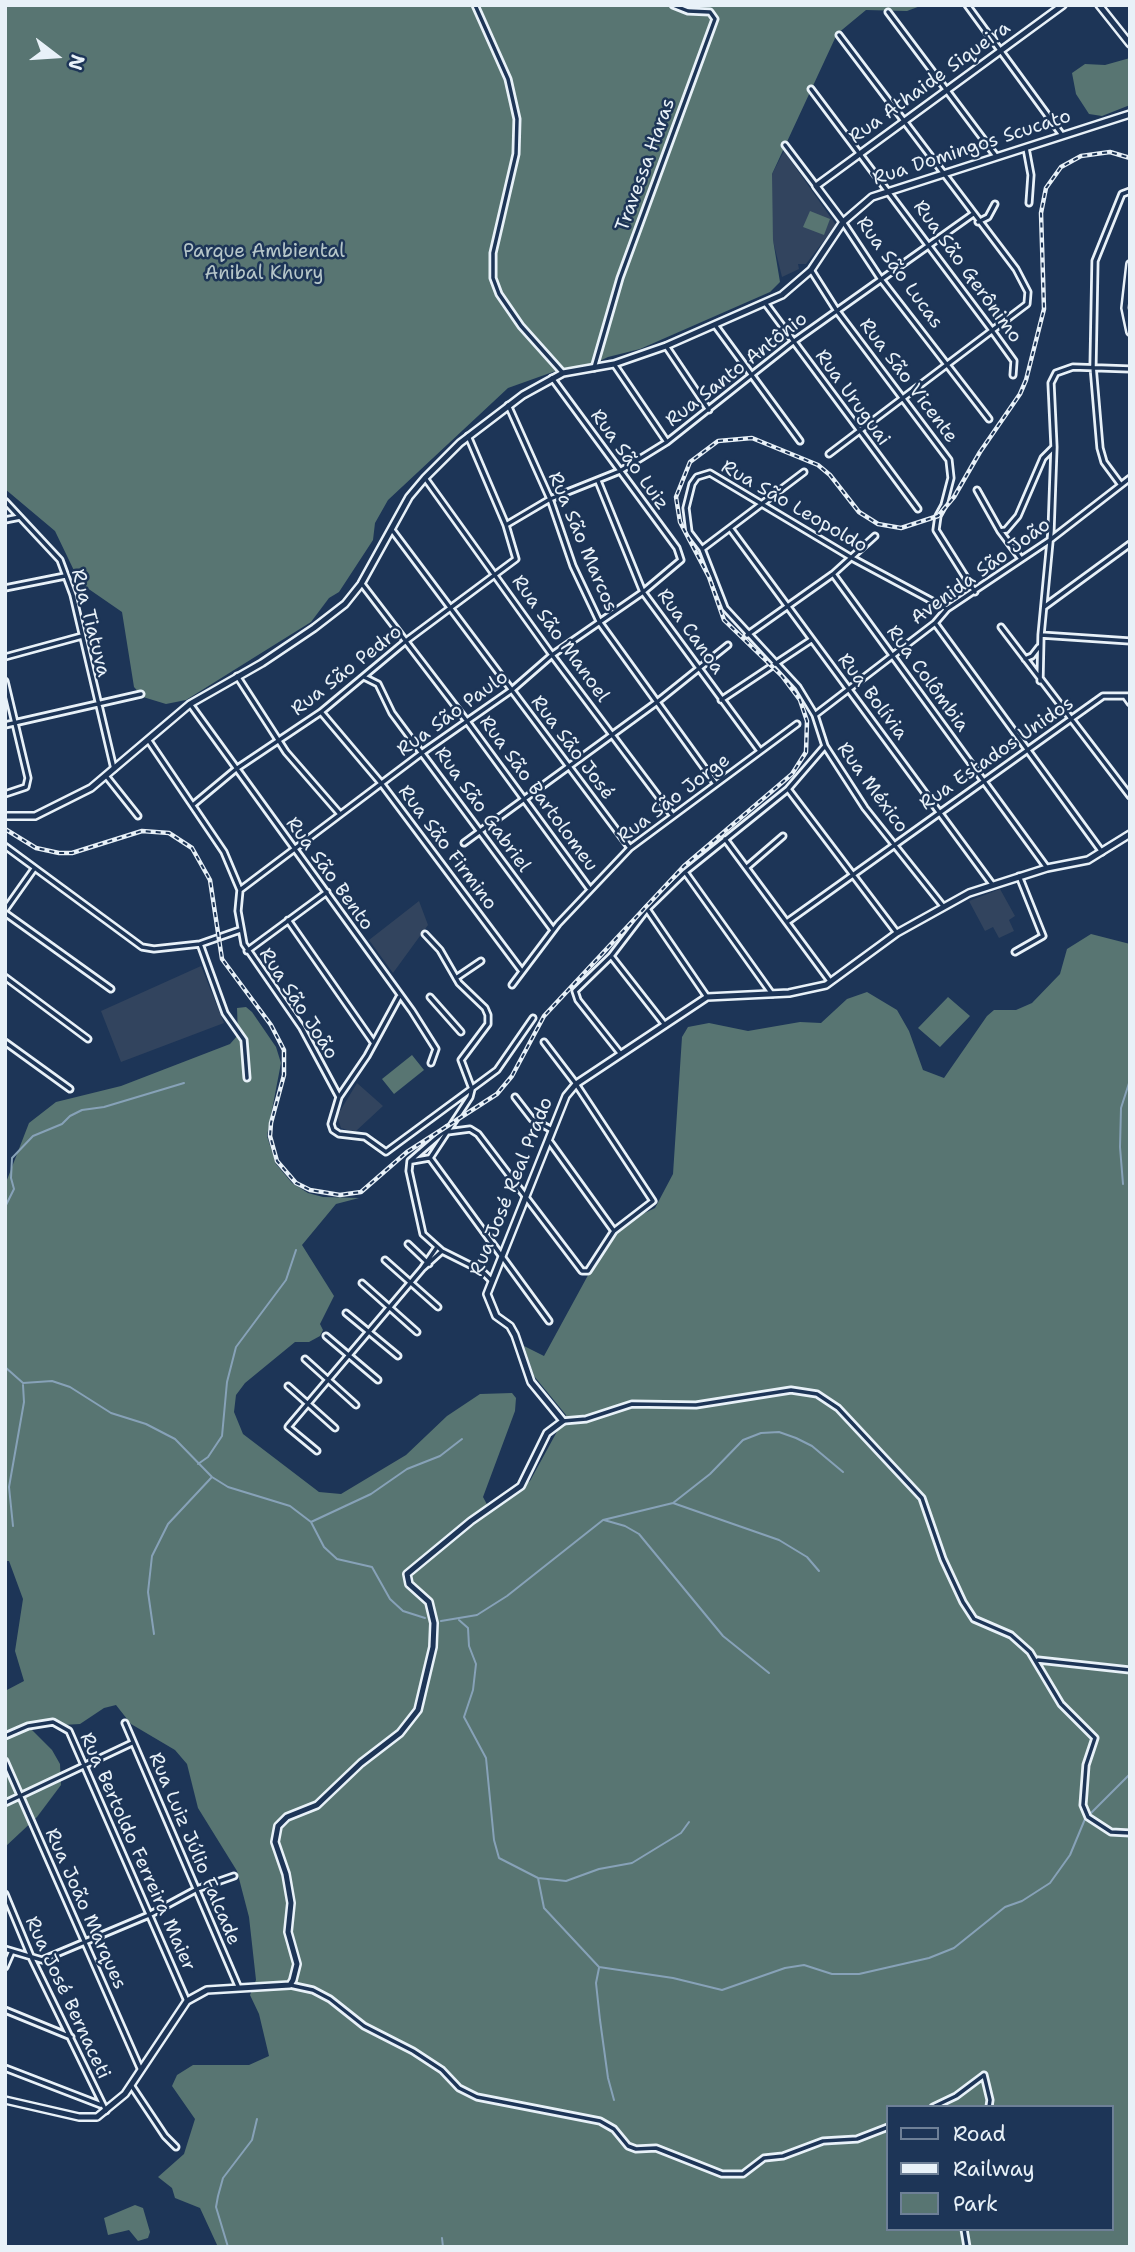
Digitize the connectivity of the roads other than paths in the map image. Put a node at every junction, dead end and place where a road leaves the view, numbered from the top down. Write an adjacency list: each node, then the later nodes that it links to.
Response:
1 (475, 5): 44 (street)
2 (673, 5): 42 (street, Travessa Haras)
3 (967, 5): 9 (street)
4 (1063, 5): 9 (street, Rua Athaide Siqueira)
5 (1099, 5): 8 (street)
6 (888, 12): 11 (street)
7 (839, 35): 13 (street)
8 (1130, 44)
9 (1000, 51): 11 (street, Rua Athaide Siqueira); 14 (street)
10 (811, 89): 17 (street, Rua São Gerônimo)
11 (947, 89): 13 (street, Rua Athaide Siqueira); 18 (street)
12 (1130, 114): 14 (street, Rua Domingos Scucato)
13 (904, 122): 17 (street, Rua Athaide Siqueira); 19 (street)
14 (1062, 135): 16 (street, Rua Domingos Scucato)
15 (785, 145): 20 (street, Rua São Lucas)
16 (1026, 148): 18 (street, Rua Domingos Scucato); 23 (street)
17 (861, 154): 20 (street, Rua Athaide Siqueira); 21 (street, Rua São Gerônimo)
18 (997, 158): 19 (street, Rua Domingos Scucato)
19 (943, 174): 21 (street, Rua Domingos Scucato); 25 (street)
20 (816, 186): 26 (street, Rua São Lucas)
21 (889, 189): 26 (street, Rua Domingos Scucato); 28 (street, Rua São Gerônimo)
22 (1130, 191): 41 (street)
23 (1029, 203)
24 (995, 204): 27 (street)
25 (973, 214): 27 (street); 28 (street, Rua Santo Antônio)
26 (844, 222): 30 (street, Rua Domingos Scucato); 31 (street, Rua São Lucas)
27 (978, 222): 35 (street)
28 (928, 245): 31 (street, Rua Santo Antônio); 35 (street, Rua São Gerônimo)
29 (1130, 264): 36 (street)
30 (811, 270): 32 (street, Rua Domingos Scucato); 33 (street, Rua São Vicente)
31 (880, 278): 33 (street, Rua Santo Antônio); 40 (street, Rua São Lucas)
32 (766, 304): 34 (street, Rua Domingos Scucato); 37 (street, Rua Uruguai)
33 (838, 311): 37 (street, Rua Santo Antônio); 48 (street, Rua São Vicente)
34 (715, 325): 38 (street, Rua Domingos Scucato); 45 (street)
35 (991, 329): 40 (street); 46 (street, Rua São Gerônimo)
36 (1130, 332)
37 (793, 342): 45 (street, Rua Santo Antônio); 52 (street, Rua Uruguai)
38 (666, 346): 39 (street, Rua Domingos Scucato); 50 (street)
39 (614, 364): 42 (street, Rua Domingos Scucato); 55 (street)
40 (946, 365): 48 (street); 51 (street, Rua São Lucas)
41 (1093, 366): 43 (street); 56 (street); 63 (street)
42 (594, 368): 44 (street, Rua Domingos Scucato)
43 (1130, 369)
44 (563, 373): 47 (street, Rua Domingos Scucato)
45 (750, 375): 50 (street, Rua Santo Antônio); 54 (street)
46 (1013, 376)
47 (552, 379): 49 (street, Rua Domingos Scucato); 58 (street, Rua São Luiz)
48 (904, 398): 52 (street); 88 (street, Rua São Vicente)
49 (508, 405): 53 (street, Rua Domingos Scucato); 65 (street, Rua São Marcos)
50 (709, 410): 55 (street, Rua Santo Antônio)
51 (989, 419)
52 (858, 430): 57 (street); 68 (street, Rua Uruguai)
53 (468, 436): 60 (street, Rua Domingos Scucato); 71 (street)
54 (800, 441)
55 (667, 442): 58 (street, Rua Santo Antônio)
56 (1054, 447): 74 (street); 76 (street)
57 (829, 454)
58 (620, 471): 62 (street, Rua Santo Antônio); 80 (street, Rua São Luiz)
59 (804, 472): 67 (street)
60 (425, 478): 73 (street, Rua Domingos Scucato); 83 (street, Rua São Manoel)
61 (1130, 478): 63 (street, Avenida São João)
62 (598, 481): 65 (street, Rua Santo Antônio); 87 (street, Rua Canoa)
63 (1121, 485): 76 (street, Avenida São João)
64 (977, 490): 74 (street)
65 (550, 499): 71 (street, Rua Santo Antônio); 94 (street, Rua São Marcos)
66 (5, 501): 69 (street, Rua Tiatuva)
67 (760, 503): 72 (street); 78 (street, Rua São Leopoldo); 79 (street, Rua São Leopoldo)
68 (918, 509)
69 (20, 517): 70 (street); 84 (street, Rua Tiatuva)
70 (5, 520)
71 (506, 525): 83 (street, Rua São Pedro)
72 (730, 527): 78 (street); 89 (street, Rua Bolívia)
73 (392, 530): 85 (street, Rua Domingos Scucato); 92 (street, Rua São José)
74 (1000, 531): 81 (street)
75 (875, 536): 79 (street)
76 (1050, 540): 81 (street, Avenida São João); 90 (street)
77 (1130, 544): 90 (street)
78 (702, 549): 96 (street, Rua México)
79 (852, 558): 82 (street); 91 (street, Rua São Leopoldo)
80 (681, 559): 87 (street, Rua São Paulo)
81 (1021, 559): 88 (street, Avenida São João)
82 (833, 574): 89 (street); 104 (street, Rua Colômbia)
83 (495, 575): 92 (street, Rua São Pedro); 105 (street, Rua São Manoel)
84 (65, 576): 86 (street); 98 (street, Rua Tiatuva)
85 (361, 584): 100 (street, Rua São Bartolomeu); 110 (street, Rua Domingos Scucato)
86 (5, 587)
87 (643, 592): 94 (street, Rua São Paulo); 109 (street, Rua Canoa)
88 (975, 592): 91 (street, Avenida São João)
89 (789, 606): 96 (street); 99 (street, Rua Bolívia)
90 (1044, 608): 97 (street)
91 (947, 609): 93 (street, Avenida São João)
92 (451, 610): 100 (street, Rua São Pedro); 115 (street, Rua São José)
93 (935, 622): 104 (street, Avenida São João); 134 (street)
94 (600, 623): 105 (street, Rua São Paulo); 119 (street, Rua São Marcos)
95 (1001, 627): 107 (street)
96 (747, 635): 108 (street, Rua México)
97 (1041, 635): 101 (street); 103 (street)
98 (82, 636): 106 (street); 122 (street, Rua Tiatuva)
99 (811, 640): 108 (street); 114 (street, Rua Bolívia)
100 (406, 641): 111 (street, Rua São Pedro); 125 (street, Rua São Bartolomeu)
101 (1130, 641)
102 (728, 645): 109 (street)
103 (1041, 646): 107 (street); 113 (street)
104 (891, 654): 114 (street, Avenida São João); 141 (street, Rua Colômbia)
105 (552, 655): 115 (street, Rua São Paulo); 130 (street, Rua São Manoel)
106 (5, 657)
107 (1025, 659): 113 (street)
108 (776, 662): 118 (street); 124 (street, Rua México)
109 (701, 667): 118 (street, Rua Canoa); 119 (street)
110 (237, 676): 121 (street, Rua Domingos Scucato); 132 (street)
111 (363, 677): 123 (street, Rua São Pedro); 136 (street, Rua São Gabriel)
112 (5, 681): 127 (street)
113 (1040, 681): 126 (street)
114 (848, 688): 124 (street, Avenida São João); 149 (street, Rua Bolívia)
115 (511, 690): 125 (street, Rua São Paulo); 137 (street, Rua São José)
116 (141, 694): 122 (street)
117 (1127, 696): 120 (street); 126 (street, Rua Estados Unidos)
118 (721, 700): 135 (street, Rua Canoa)
119 (657, 702): 130 (street); 143 (street, Rua São Marcos)
120 (1130, 703)
121 (190, 704): 131 (street, Rua Domingos Scucato); 138 (street, Rua São Bento)
122 (97, 705): 127 (street); 139 (street, Rua Tiatuva)
123 (321, 712): 132 (street, Rua São Pedro); 142 (street, Rua São Firmino)
124 (815, 715): 133 (street, Rua México)
125 (466, 720): 136 (street, Rua São Paulo); 147 (street, Rua São Bartolomeu)
126 (1070, 720): 134 (street, Rua Estados Unidos); 146 (street)
127 (15, 723): 129 (street); 145 (street)
128 (797, 724): 135 (street, Rua São Jorge)
129 (5, 725)
130 (613, 734): 137 (street); 153 (street, Rua São Manoel)
131 (149, 741): 139 (street, Rua Domingos Scucato); 148 (street, Rua São João)
132 (280, 741): 138 (street, Rua São Pedro); 150 (street)
133 (824, 746): 144 (street); 159 (street, Rua México)
134 (1026, 748): 141 (street, Rua Estados Unidos); 163 (street)
135 (760, 751): 143 (street, Rua São Jorge)
136 (423, 752): 142 (street, Rua São Paulo); 154 (street, Rua São Gabriel)
137 (568, 767): 147 (street); 161 (street, Rua São José)
138 (236, 769): 148 (street, Rua São Pedro); 162 (street, Rua São Bento)
139 (114, 771): 140 (street, Rua Domingos Scucato)
140 (107, 777): 151 (street, Rua Domingos Scucato); 152 (street)
141 (983, 780): 149 (street, Rua Estados Unidos); 166 (street, Rua Colômbia)
142 (381, 783): 150 (street, Rua São Paulo); 188 (street, Rua São Firmino)
143 (716, 784): 153 (street, Rua São Jorge)
144 (788, 789): 157 (street); 168 (street)
145 (5, 794)
146 (1130, 796)
147 (523, 799): 154 (street); 171 (street, Rua São Bartolomeu)
148 (194, 804): 172 (street, Rua São João)
149 (940, 810): 159 (street, Rua Estados Unidos); 170 (street, Rua Bolívia)
150 (340, 814): 162 (street, Rua São Paulo)
151 (5, 816)
152 (138, 816)
153 (673, 816): 161 (street, Rua São Jorge)
154 (480, 831): 158 (street); 180 (street, Rua São Gabriel)
155 (1130, 834): 163 (street)
156 (783, 836): 164 (street)
157 (725, 839): 164 (street); 167 (street)
158 (464, 843)
159 (895, 843): 168 (street, Rua Estados Unidos); 174 (street, Rua México)
160 (5, 846): 165 (street)
161 (630, 848): 171 (street, Rua São Jorge)
162 (296, 849): 172 (street, Rua São Paulo); 173 (street, Rua São Bento)
163 (1102, 853): 166 (street)
164 (747, 867): 178 (street)
165 (34, 869): 176 (street); 183 (street)
166 (1047, 869): 169 (street)
167 (685, 872): 175 (street); 194 (street)
168 (853, 875): 178 (street, Rua Estados Unidos); 181 (street)
169 (1019, 876): 170 (street); 185 (street)
170 (992, 884): 174 (street)
171 (589, 888): 180 (street, Rua São Jorge)
172 (240, 890): 179 (street, Rua São João)
173 (327, 892): 177 (street); 195 (street, Rua São Bento)
174 (943, 906): 181 (street)
175 (647, 909): 186 (street); 197 (street)
176 (5, 911): 193 (street)
177 (288, 920): 184 (street); 204 (street)
178 (787, 922): 191 (street)
179 (241, 930): 183 (street); 184 (street, Rua São João)
180 (552, 930): 188 (street, Rua São Jorge)
181 (897, 933): 191 (street)
182 (425, 934): 190 (street)
183 (200, 944): 207 (street)
184 (247, 951): 211 (street, Rua São João)
185 (1015, 952)
186 (611, 957): 199 (street); 205 (street)
187 (481, 961): 190 (street)
188 (522, 971): 192 (street, Rua São Jorge)
189 (5, 977): 201 (street)
190 (456, 978): 210 (street)
191 (830, 982): 194 (street)
192 (512, 985)
193 (111, 989)
194 (772, 994): 197 (street)
195 (399, 997): 204 (street); 206 (street, Rua São Bento)
196 (430, 997): 200 (street)
197 (707, 997): 199 (street, Rua José Real Prado)
198 (533, 1018): 210 (street)
199 (665, 1025): 205 (street, Rua José Real Prado)
200 (461, 1032)
201 (88, 1039)
202 (5, 1042): 209 (street)
203 (544, 1042): 208 (street)
204 (373, 1043): 211 (street)
205 (621, 1054): 208 (street, Rua José Real Prado)
206 (431, 1063)
207 (247, 1078)
208 (576, 1084): 214 (street, Rua José Real Prado); 220 (street)
209 (70, 1089)
210 (472, 1089): 211 (street); 213 (street)
211 (339, 1097)
212 (515, 1097): 214 (street)
213 (450, 1126): 215 (street); 218 (street)
214 (553, 1130): 216 (street, Rua José Real Prado)
215 (447, 1132): 217 (street); 219 (street)
216 (550, 1142): 219 (street, Rua José Real Prado); 220 (street)
217 (430, 1158): 218 (street); 224 (street)
218 (410, 1161): 222 (street)
219 (524, 1197): 220 (street); 224 (street, Rua José Real Prado)
220 (614, 1231)
221 (408, 1244): 226 (street)
222 (437, 1247): 223 (street); 226 (street)
223 (442, 1251): 226 (street); 227 (street)
224 (501, 1258): 227 (street, Rua José Real Prado); 233 (street)
225 (384, 1260): 229 (street)
226 (427, 1262): 229 (street)
227 (491, 1280): 245 (street, Rua José Real Prado)
228 (362, 1283): 230 (street)
229 (410, 1283): 230 (street); 231 (street)
230 (390, 1307): 234 (street); 235 (street)
231 (438, 1307)
232 (346, 1313): 234 (street)
233 (549, 1321)
234 (370, 1332): 237 (street); 238 (street)
235 (417, 1332)
236 (327, 1336): 237 (street)
237 (349, 1356): 240 (street); 241 (street)
238 (398, 1356)
239 (305, 1360): 241 (street)
240 (377, 1380)
241 (328, 1381): 243 (street); 244 (street)
242 (288, 1386): 243 (street)
243 (308, 1404): 246 (street); 247 (street)
244 (356, 1405)
245 (563, 1421): 248 (street); 267 (street)
246 (335, 1428)
247 (317, 1451)
248 (1037, 1660): 249 (street); 257 (street)
249 (1130, 1670)
250 (125, 1723): 252 (street, Rua Luiz Júlio Falcade)
251 (5, 1736): 254 (street, Rua Bertoldo Ferreira Maier)
252 (132, 1743): 254 (street); 259 (street, Rua Luiz Júlio Falcade)
253 (5, 1761): 255 (street, Rua João Marques)
254 (85, 1765): 255 (street); 261 (street, Rua Bertoldo Ferreira Maier)
255 (21, 1796): 256 (street); 262 (street, Rua João Marques)
256 (5, 1803)
257 (1130, 1833)
258 (234, 1876): 259 (street)
259 (197, 1889): 261 (street); 268 (street, Rua Luiz Júlio Falcade)
260 (5, 1894): 265 (street, Rua José Bernaceti)
261 (149, 1915): 262 (street); 269 (street, Rua Bertoldo Ferreira Maier)
262 (83, 1942): 265 (street); 273 (street, Rua João Marques)
263 (5, 1949): 264 (street)
264 (12, 1951): 265 (street); 266 (street)
265 (32, 1959): 271 (street, Rua José Bernaceti)
266 (5, 1967)
267 (290, 1985): 268 (street); 280 (street)
268 (238, 1986): 269 (street)
269 (187, 2001): 273 (street)
270 (5, 2010): 271 (street)
271 (71, 2038): 278 (street, Rua José Bernaceti)
272 (5, 2068): 278 (street)
273 (141, 2068): 274 (street)
274 (131, 2084): 279 (street); 281 (street)
275 (5, 2100): 279 (street)
276 (937, 2105): 277 (street)
277 (989, 2105)
278 (102, 2106): 279 (street, Rua José Bernaceti)
279 (106, 2112)
280 (886, 2128)
281 (176, 2147)

